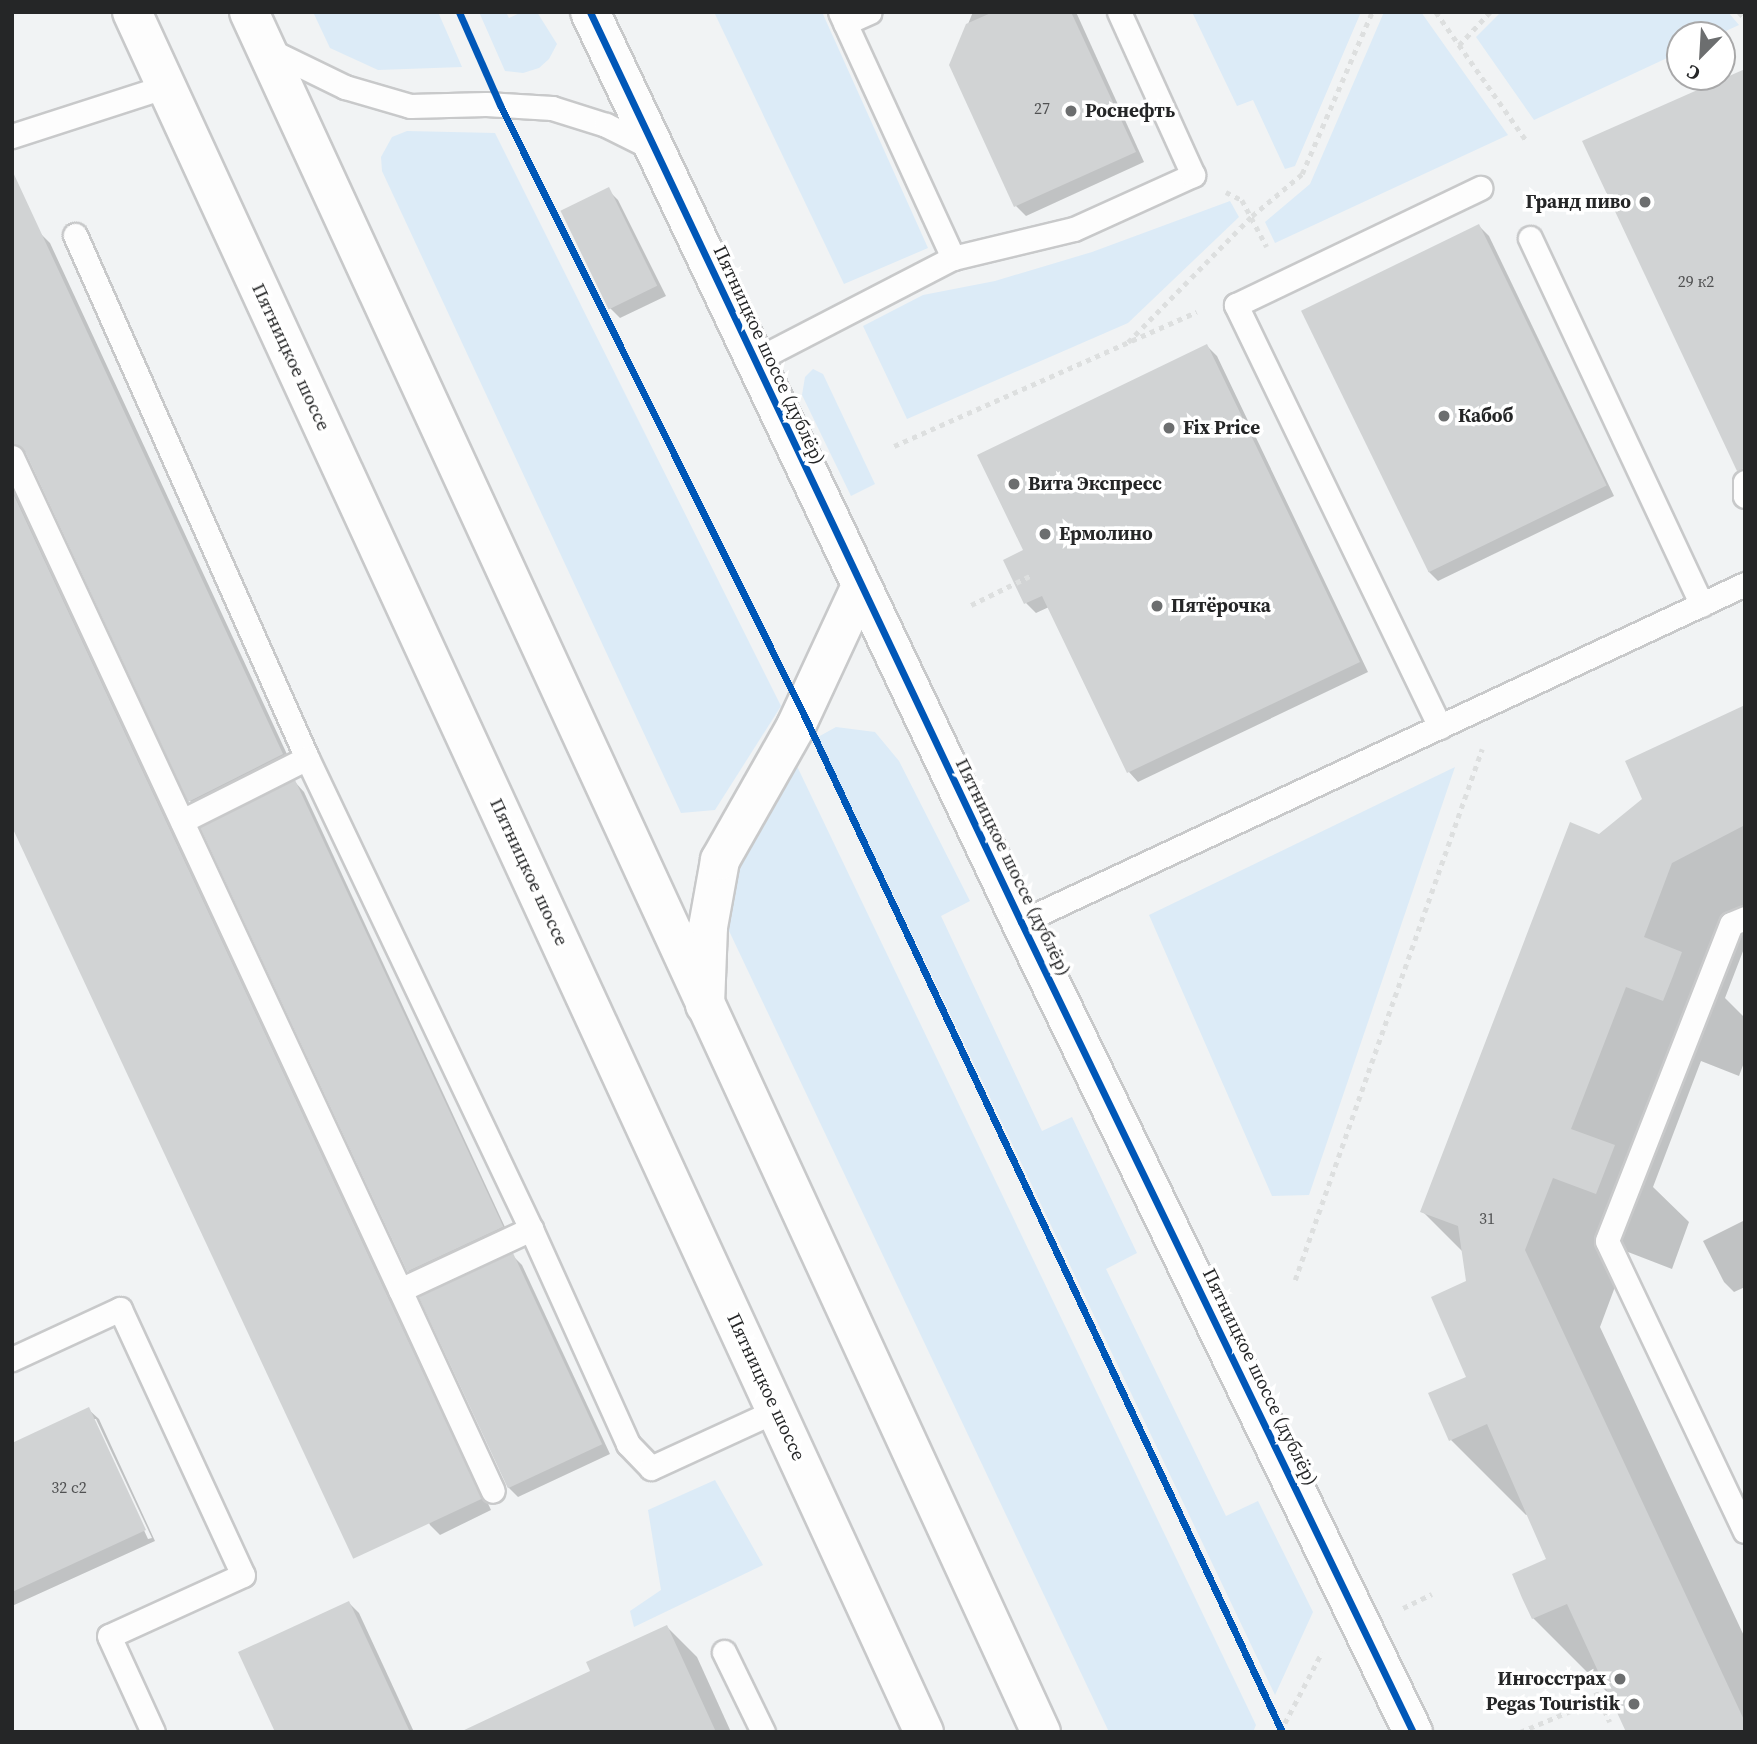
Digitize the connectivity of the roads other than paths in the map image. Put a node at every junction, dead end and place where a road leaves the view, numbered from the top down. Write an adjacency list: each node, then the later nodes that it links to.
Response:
1 (132, 12): 8 (main road, Пятницкое шоссе)
2 (249, 12): 7 (main road)
3 (590, 12): 10 (main road, Пятницкое шоссе (дублёр))
4 (870, 12): 6 (lane)
5 (1119, 12): 14 (lane)
6 (843, 18): 14 (lane)
7 (266, 48): 10 (lane); 27 (main road)
8 (167, 86): 9 (lane); 31 (main road, Пятницкое шоссе)
9 (12, 136)
10 (654, 149): 15 (main road, Пятницкое шоссе (дублёр))
11 (1480, 188): 22 (lane)
12 (75, 235): 23 (lane)
13 (1530, 238): 21 (lane)
14 (953, 258): 15 (lane)
15 (754, 361): 20 (main road, Пятницкое шоссе (дублёр))
16 (12, 457): 24 (lane)
17 (1745, 482): 18 (lane)
18 (1745, 496)
19 (1745, 584): 21 (lane)
20 (861, 586): 26 (main road, Пятницкое шоссе (дублёр)); 27 (main road)
21 (1702, 604): 22 (lane)
22 (1440, 727): 26 (lane)
23 (307, 758): 24 (lane); 28 (lane)
24 (182, 821): 29 (lane)
25 (1745, 918): 33 (lane)
26 (1021, 922): 39 (main road, Пятницкое шоссе (дублёр))
27 (705, 1005): 38 (main road)
28 (531, 1229): 29 (lane); 31 (lane)
29 (400, 1290): 32 (lane)
30 (12, 1359): 35 (lane)
31 (777, 1410): 37 (main road, Пятницкое шоссе)
32 (493, 1491)
33 (1745, 1531)
34 (724, 1652): 36 (lane)
35 (153, 1732)
36 (763, 1732)
37 (924, 1732)
38 (1041, 1732)
39 (1413, 1732)

